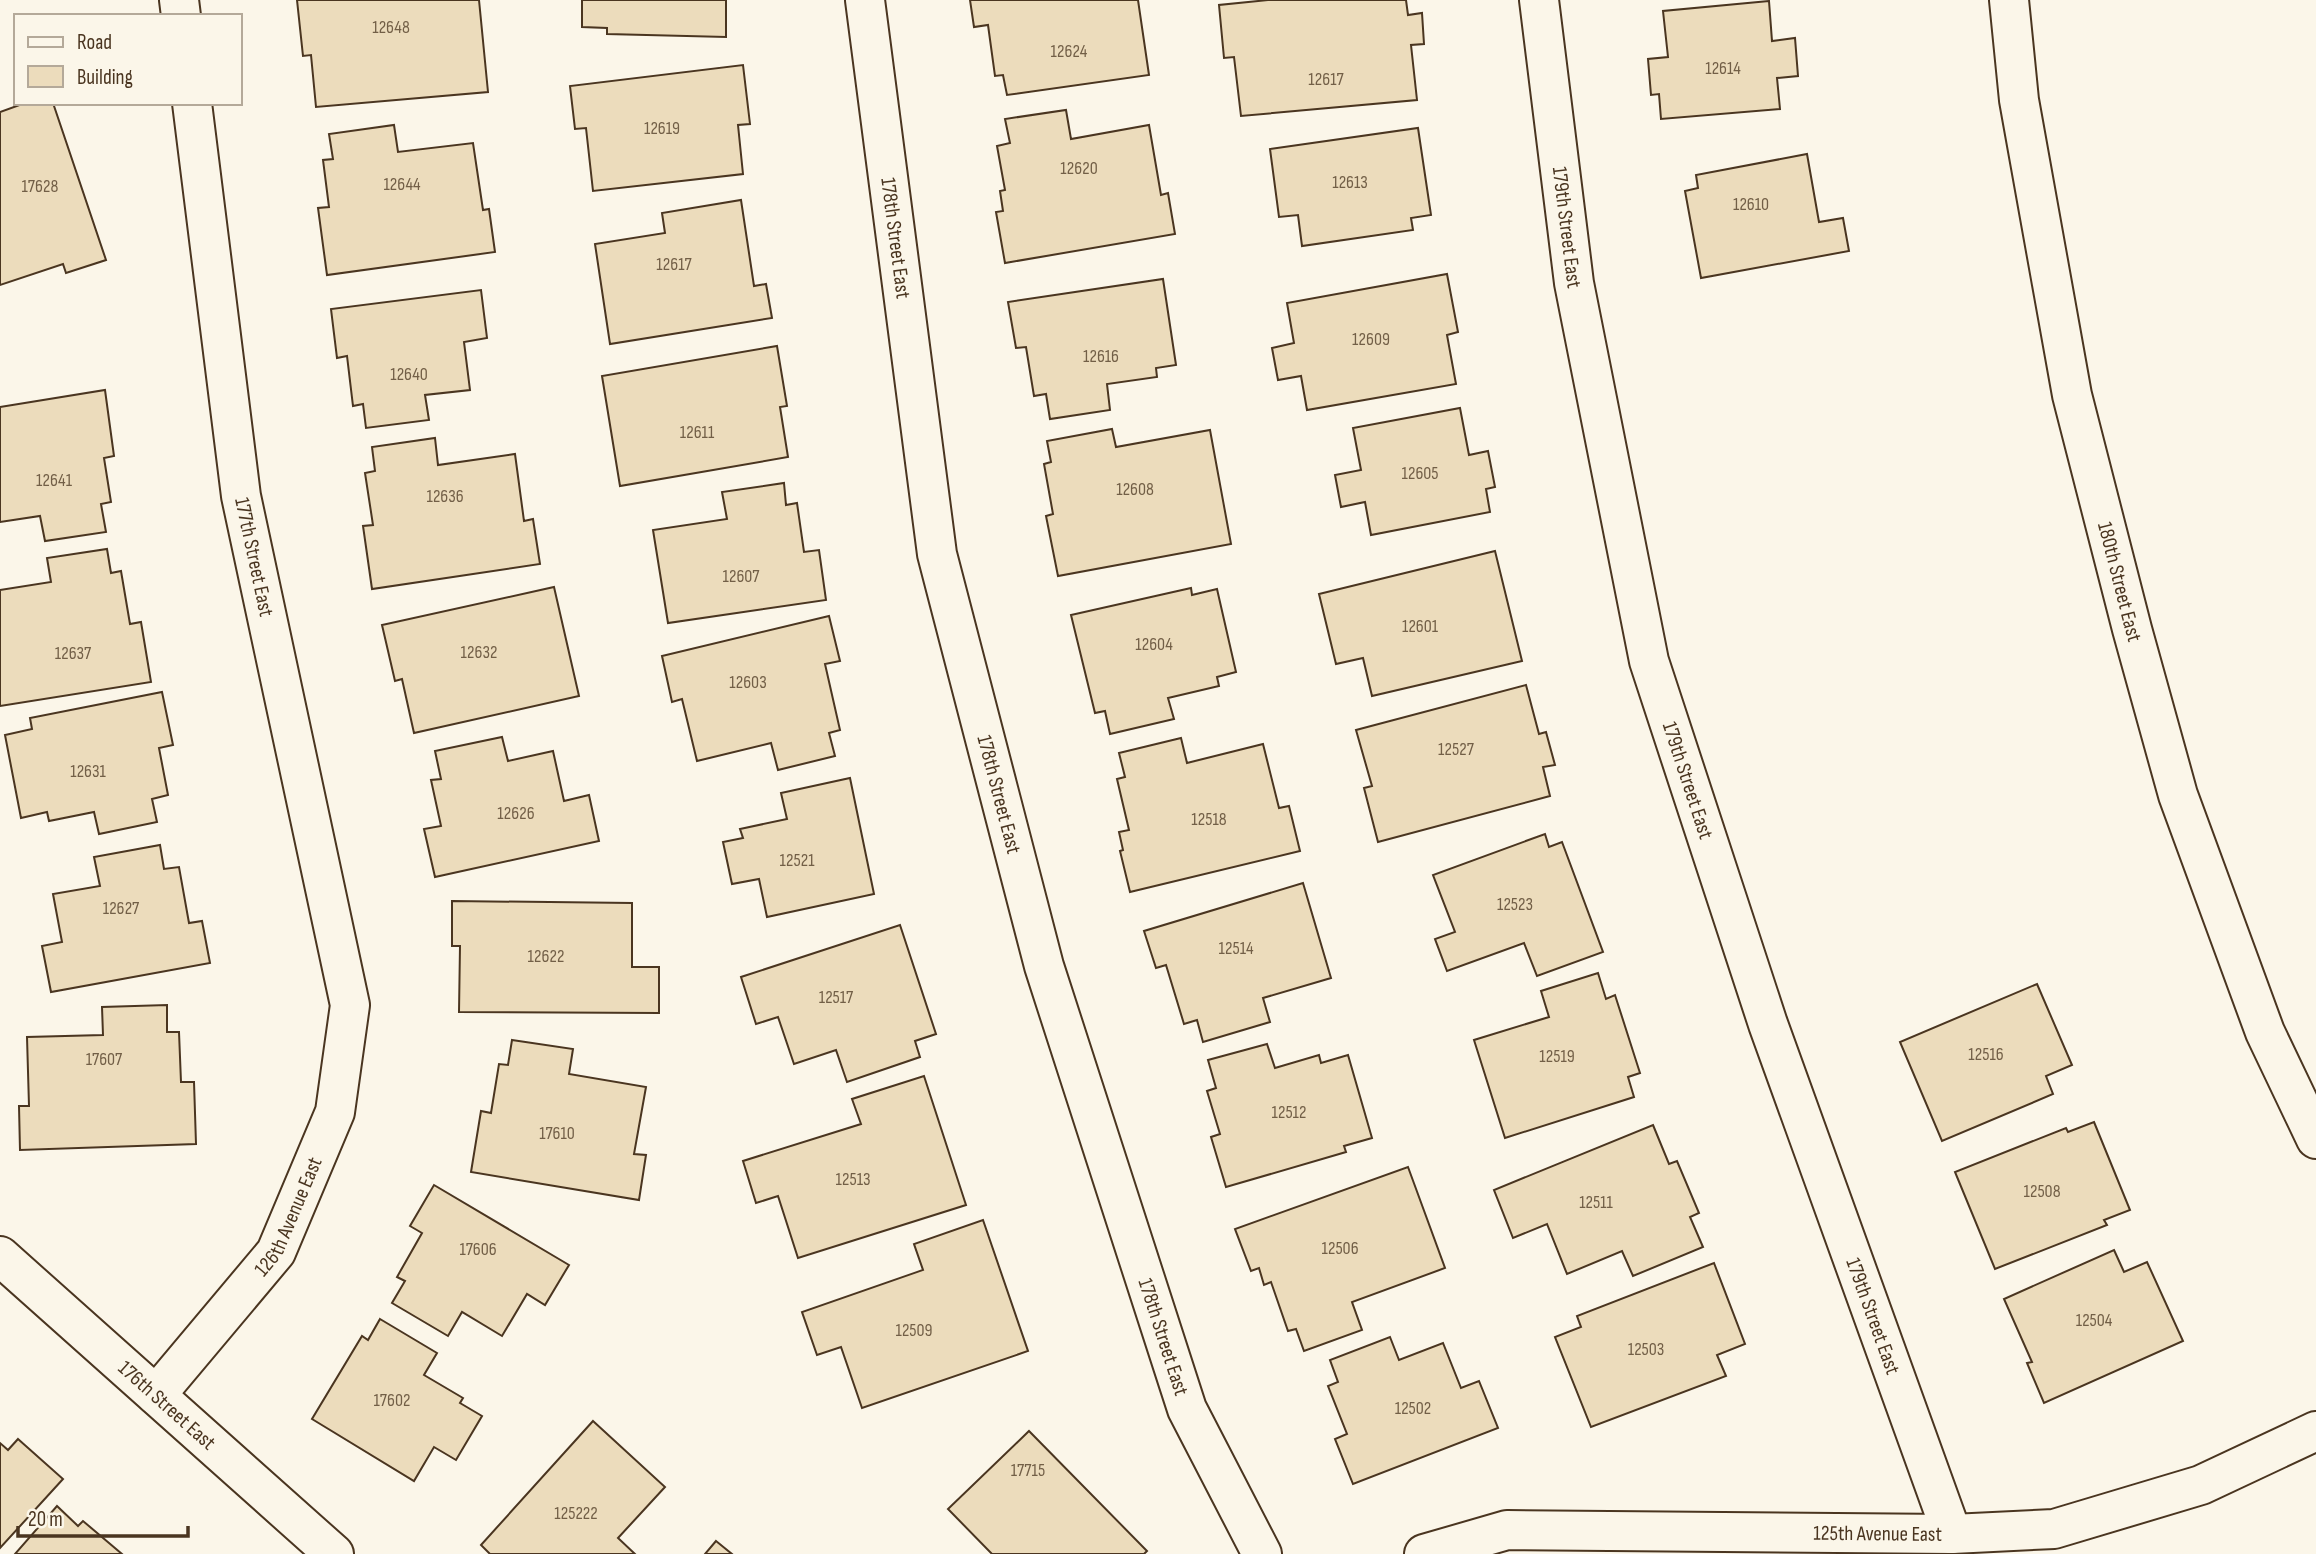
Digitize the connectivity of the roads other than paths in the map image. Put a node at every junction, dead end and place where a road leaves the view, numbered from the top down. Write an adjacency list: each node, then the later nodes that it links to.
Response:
1 (865, 0): 12 (street, 178th Street East)
2 (1539, 0): 10 (street, 179th Street East)
3 (2009, 0): 6 (street, 180th Street East)
4 (192, 105): 5 (street, 177th Street East)
5 (350, 1005): 8 (street, 126th Avenue East)
6 (2316, 1139)
7 (0, 1256): 8 (street, 176th Street East)
8 (156, 1395): 11 (street, 176th Street East)
9 (2316, 1431): 10 (street, 125th Avenue East)
10 (1952, 1534): 13 (street, 125th Avenue East)
11 (334, 1554)
12 (1262, 1554)
13 (1424, 1554)

